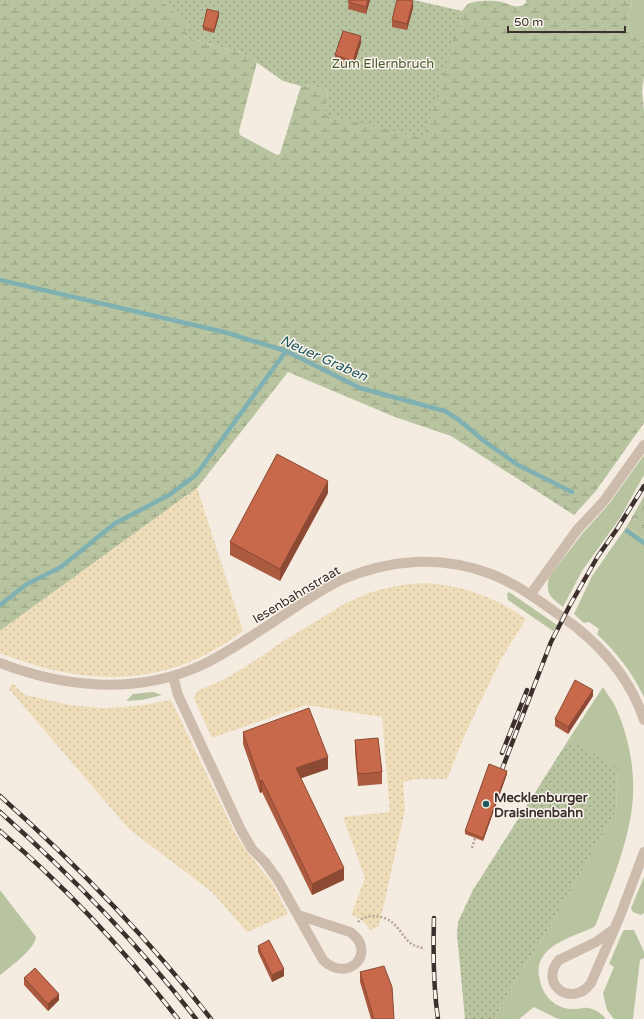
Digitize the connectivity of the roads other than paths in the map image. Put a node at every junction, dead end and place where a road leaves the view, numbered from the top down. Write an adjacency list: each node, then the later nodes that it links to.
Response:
1 (644, 445): 2 (street)
2 (530, 595): 4 (street, Iesenbahnstraat); 5 (street, Iesenbahnstraat)
3 (0, 663): 4 (street, Iesenbahnstraat)
4 (173, 676): 7 (street)
5 (644, 720)
6 (644, 852): 8 (street)
7 (298, 915): 7 (street)
8 (614, 929): 8 (street)

